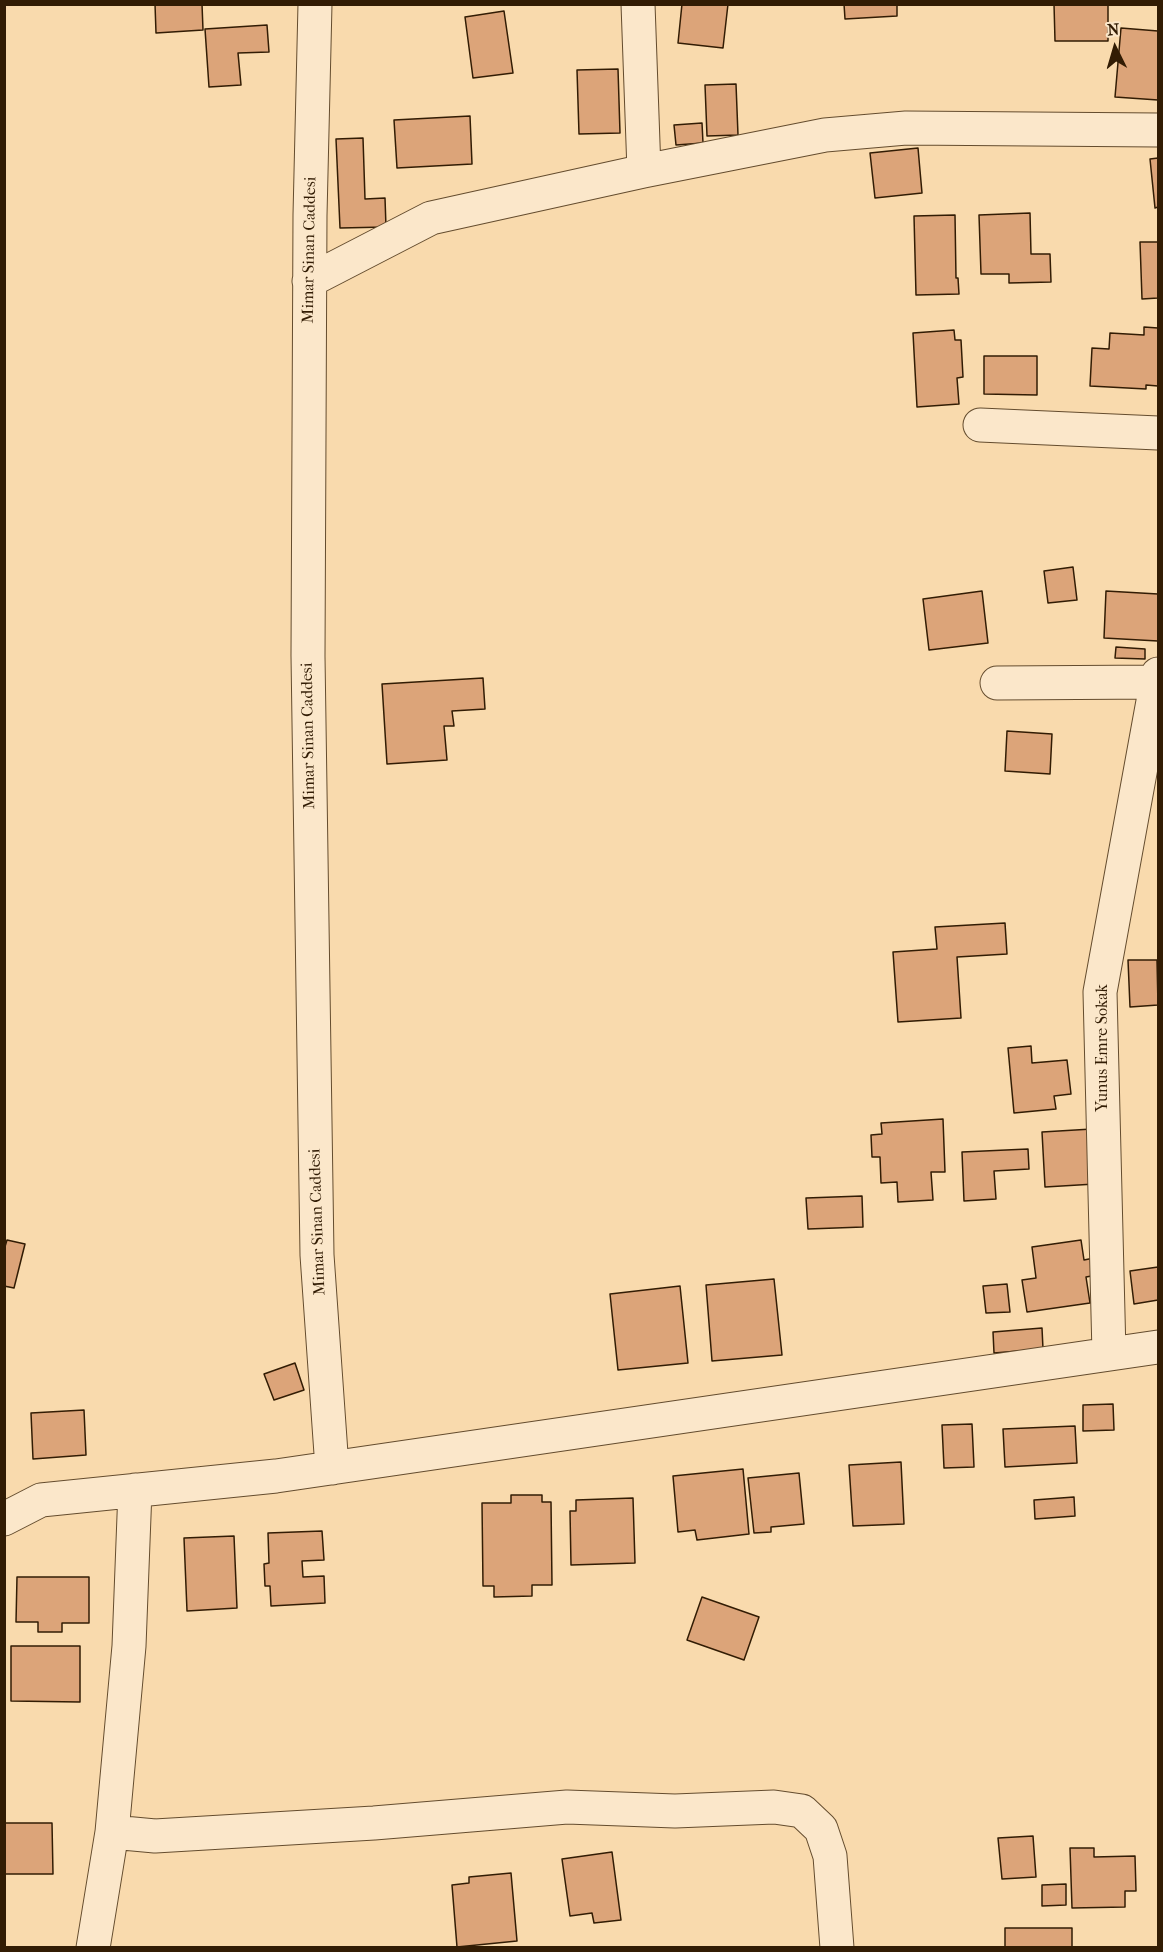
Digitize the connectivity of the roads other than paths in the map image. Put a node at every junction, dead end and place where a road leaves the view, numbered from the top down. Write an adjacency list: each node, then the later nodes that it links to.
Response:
1 (315, 4): 5 (street, Mimar Sinan Caddesi)
2 (638, 4): 4 (street)
3 (1158, 130): 4 (street)
4 (644, 171): 5 (street)
5 (309, 280): 12 (street, Mimar Sinan Caddesi)
6 (981, 425): 7 (street)
7 (1158, 433)
8 (1158, 679): 9 (street); 11 (street, Yunus Emre Sokak)
9 (997, 683)
10 (1158, 1347): 11 (street)
11 (1109, 1354): 12 (street)
12 (332, 1468): 13 (street)
13 (135, 1490): 14 (street); 15 (street)
14 (4, 1519)
15 (112, 1832): 16 (street); 17 (street)
16 (93, 1947)
17 (837, 1947)

